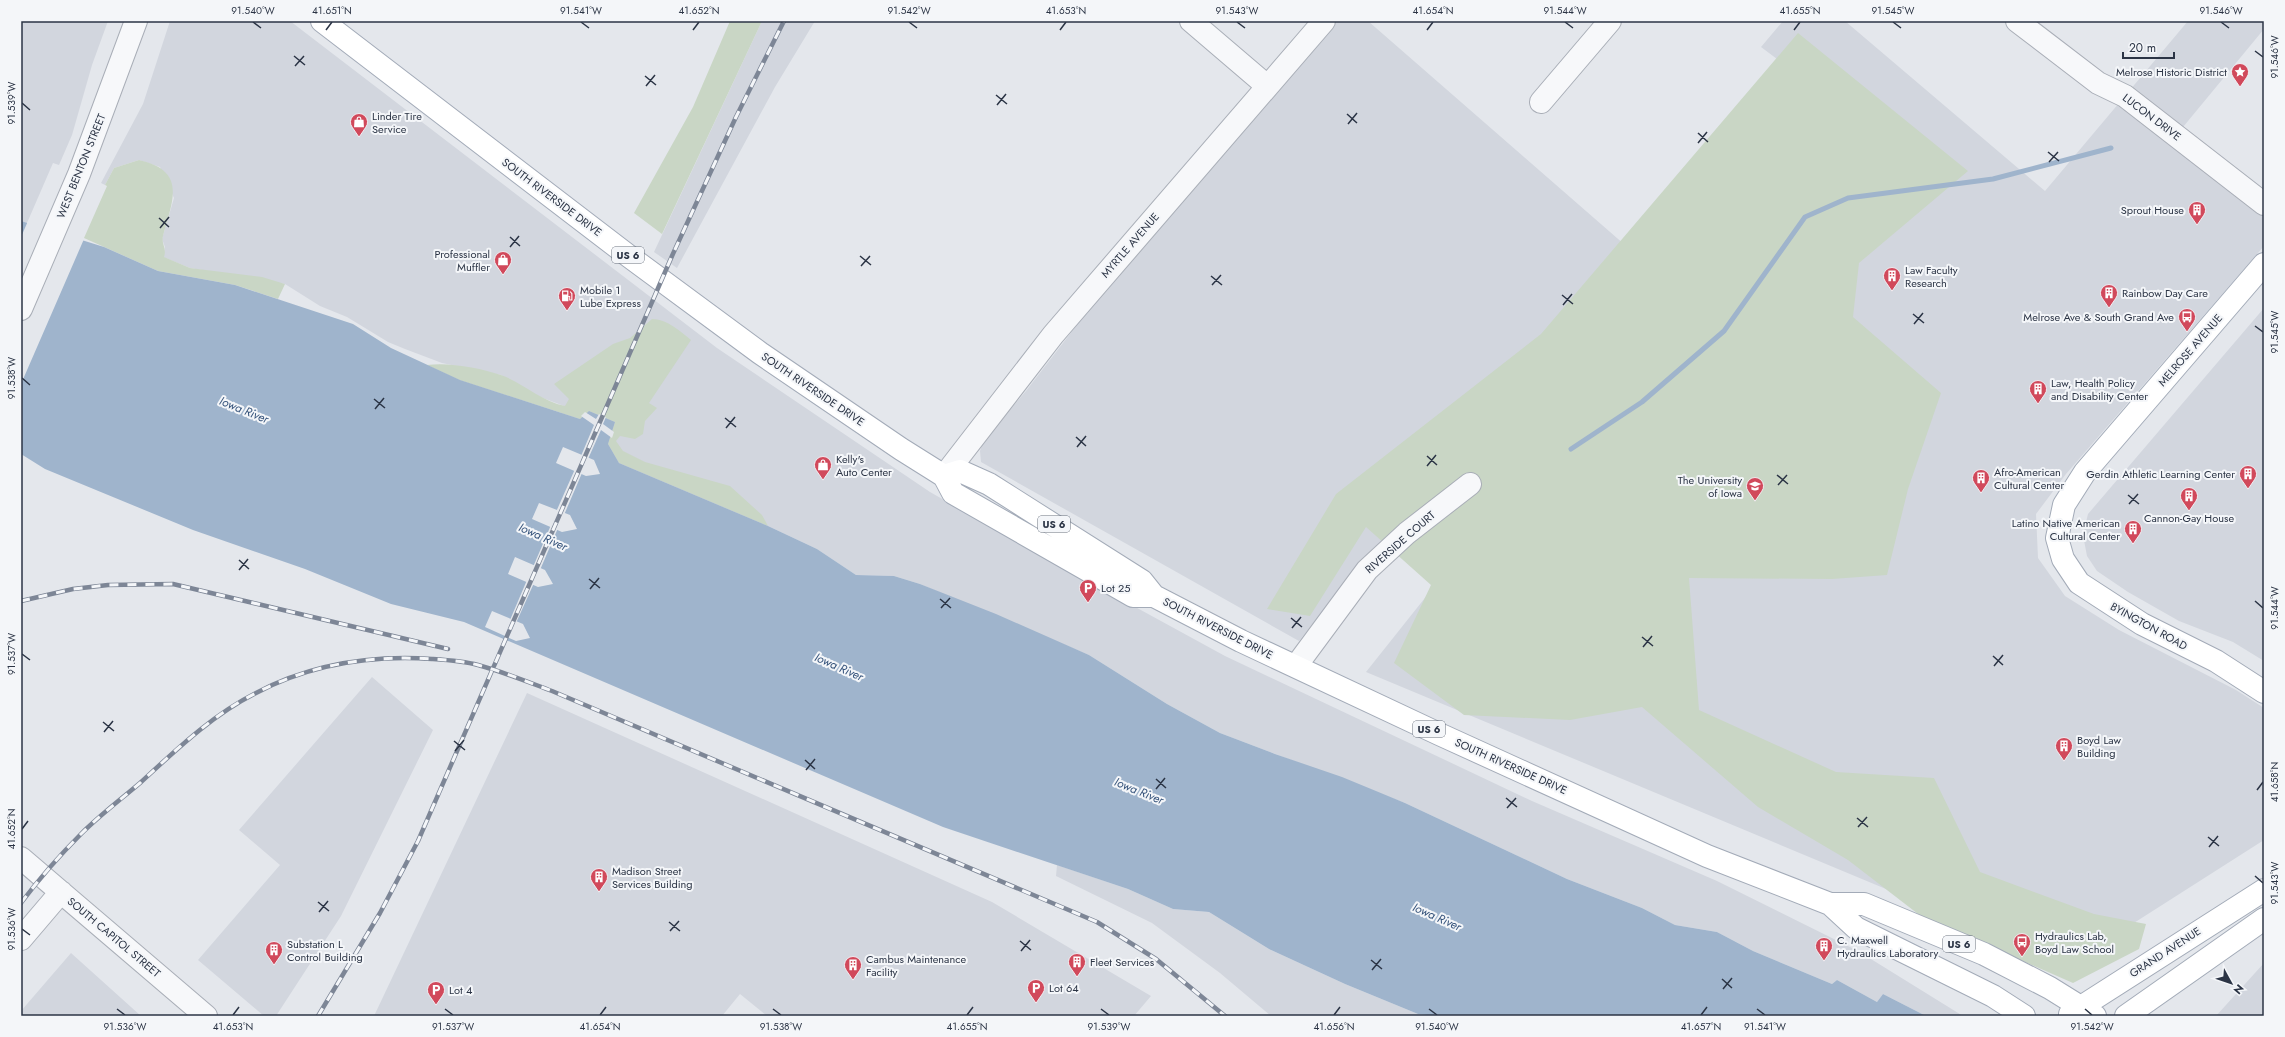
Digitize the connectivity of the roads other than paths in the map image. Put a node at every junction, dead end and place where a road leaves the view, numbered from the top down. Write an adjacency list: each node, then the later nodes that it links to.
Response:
1 (136, 21): 11 (street, WEST BENTON STREET)
2 (322, 21): 12 (main road, SOUTH RIVERSIDE DRIVE / US 6)
3 (1192, 21): 7 (street)
4 (1324, 21): 7 (street, MYRTLE AVENUE)
5 (1610, 21): 8 (street)
6 (2017, 21): 9 (street, LUCON DRIVE)
7 (1267, 86): 12 (street, MYRTLE AVENUE)
8 (1541, 102)
9 (2264, 204)
10 (2264, 264): 14 (main road, MELROSE AVENUE)
11 (21, 309)
12 (944, 476): 15 (main road, SOUTH RIVERSIDE DRIVE / US 6)
13 (1470, 484): 15 (street, RIVERSIDE COURT)
14 (2057, 538): 16 (main road, BYINGTON ROAD)
15 (1296, 666): 20 (main road, SOUTH RIVERSIDE DRIVE / US 6)
16 (2264, 692)
17 (21, 858): 19 (street, SOUTH CAPITOL STREET)
18 (2264, 890): 23 (main road, GRAND AVENUE)
19 (61, 892): 22 (street); 24 (street, SOUTH CAPITOL STREET)
20 (1830, 904): 23 (main road, SOUTH RIVERSIDE DRIVE / US 6); 25 (main road, SOUTH RIVERSIDE DRIVE / US 6)
21 (2264, 919): 26 (main road)
22 (21, 939)
23 (2081, 1013)
24 (206, 1016)
25 (2024, 1016)
26 (2126, 1016)

